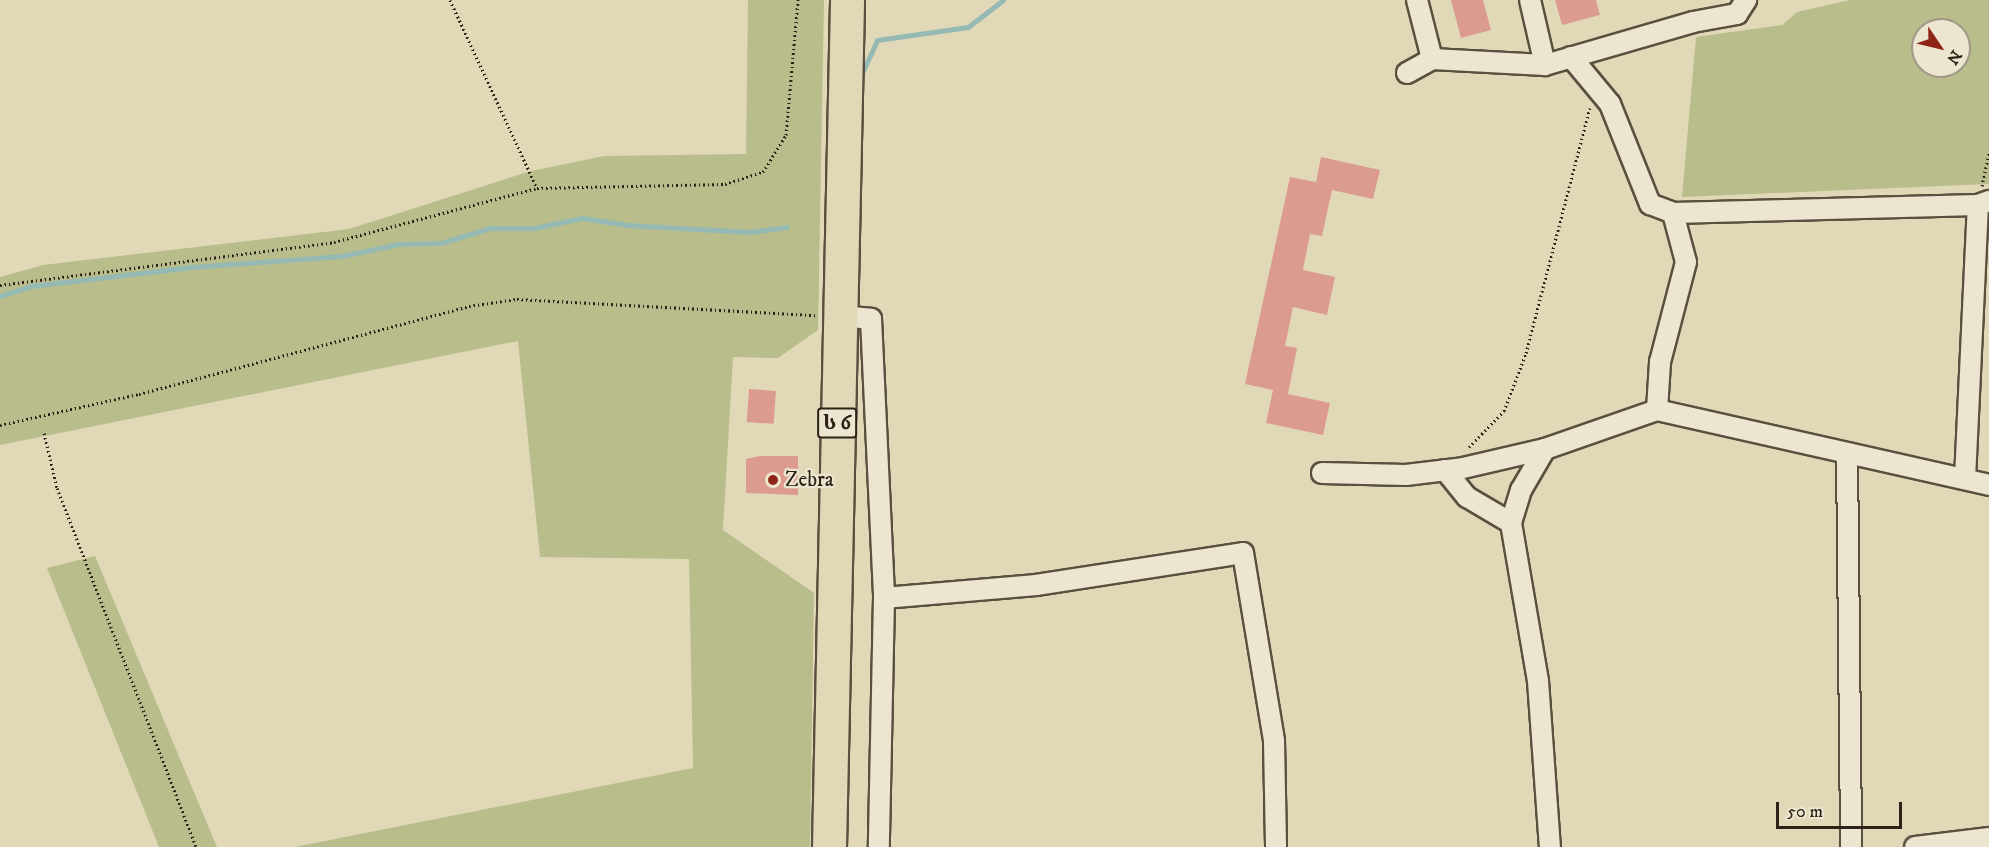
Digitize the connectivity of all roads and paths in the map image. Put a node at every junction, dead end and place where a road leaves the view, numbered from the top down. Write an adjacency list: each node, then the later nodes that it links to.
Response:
1 (450, 0): 13 (path)
2 (798, 0): 13 (path)
3 (847, 0): 17 (highway, ს 6)
4 (1417, 0): 8 (street)
5 (1530, 0): 9 (street)
6 (1746, 0): 7 (street)
7 (1571, 57): 9 (street); 11 (street)
8 (1431, 59): 9 (street); 10 (street)
9 (1545, 64)
10 (1407, 73)
11 (1595, 86): 15 (street); 23 (path)
12 (1989, 153): 14 (path)
13 (537, 188): 16 (path)
14 (1984, 203): 15 (street); 25 (street)
15 (1673, 213): 18 (street)
16 (0, 285)
17 (839, 316): 19 (path); 28 (street); 31 (highway, ს 6)
18 (1657, 410): 21 (street); 22 (street)
19 (0, 425)
20 (44, 433): 30 (path)
21 (1545, 449): 23 (street); 27 (street)
22 (1848, 453): 25 (street); 35 (street)
23 (1445, 470): 24 (street); 27 (street)
24 (1322, 473)
25 (1965, 479): 26 (street)
26 (1989, 485)
27 (1511, 523): 34 (street)
28 (884, 598): 32 (street); 33 (street)
29 (1989, 838): 36 (street)
30 (196, 847)
31 (829, 847)
32 (879, 847)
33 (1276, 847)
34 (1550, 847)
35 (1851, 847)
36 (1915, 847)

